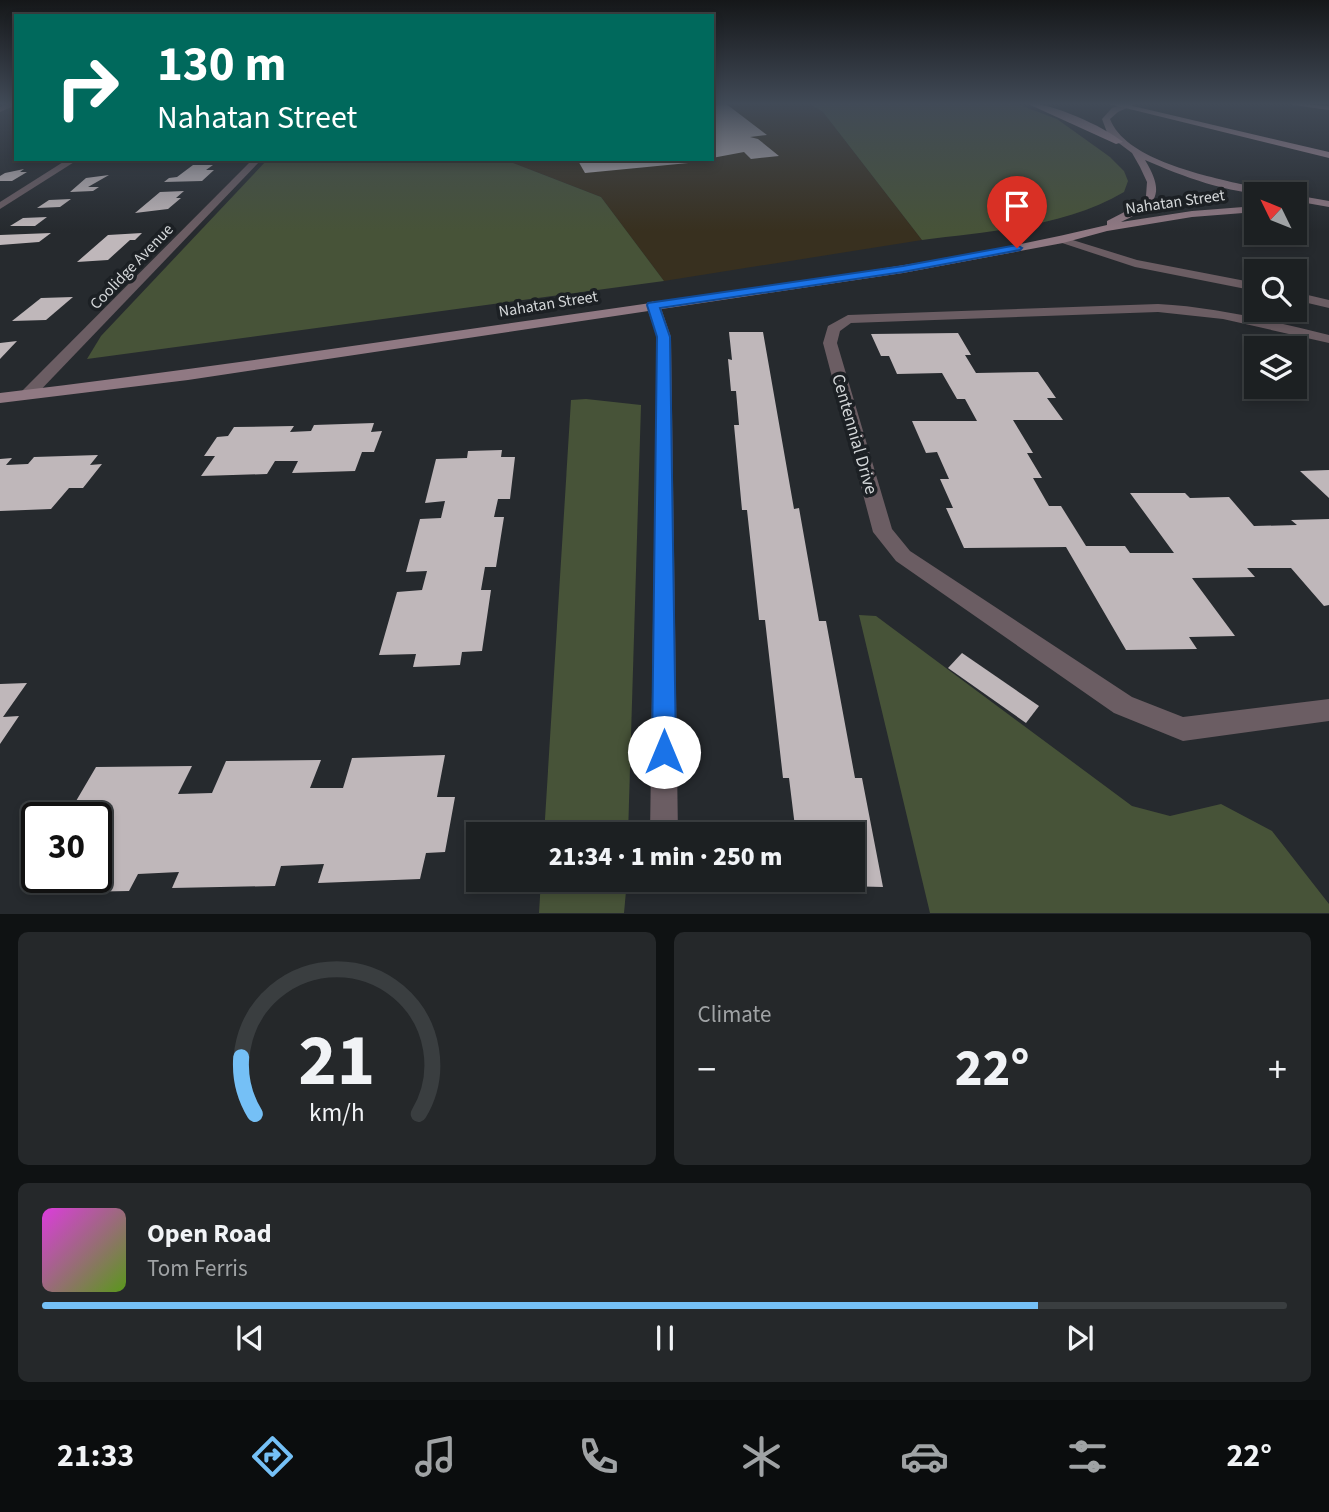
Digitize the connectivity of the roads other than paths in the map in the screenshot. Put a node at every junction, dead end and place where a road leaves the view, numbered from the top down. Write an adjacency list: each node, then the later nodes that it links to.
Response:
1 (1125, 146): 3 (main road)
2 (1285, 146): 4 (main road)
3 (1136, 152): 7 (main road); 14 (main road, Nahatan Street)
4 (1329, 155)
5 (72, 161): 10 (street)
6 (256, 161): 22 (street, Coolidge Avenue)
7 (1244, 187)
8 (1307, 200): 9 (main road)
9 (1329, 204)
10 (0, 206)
11 (1307, 209): 12 (main road)
12 (1329, 209)
13 (1244, 210): 14 (main road, Nahatan Street)
14 (1093, 231): 15 (main road, Nahatan Street); 16 (street)
15 (1063, 240): 16 (street); 20 (main road, Nahatan Street)
16 (1183, 271): 17 (street)
17 (1244, 284)
18 (1307, 299): 19 (street)
19 (1329, 304)
20 (653, 305): 22 (main road, Nahatan Street); 25 (street)
21 (1329, 339): 24 (street, Centennial Drive)
22 (27, 395): 23 (main road, Nahatan Street)
23 (0, 398)
24 (1329, 710)
25 (664, 822)

